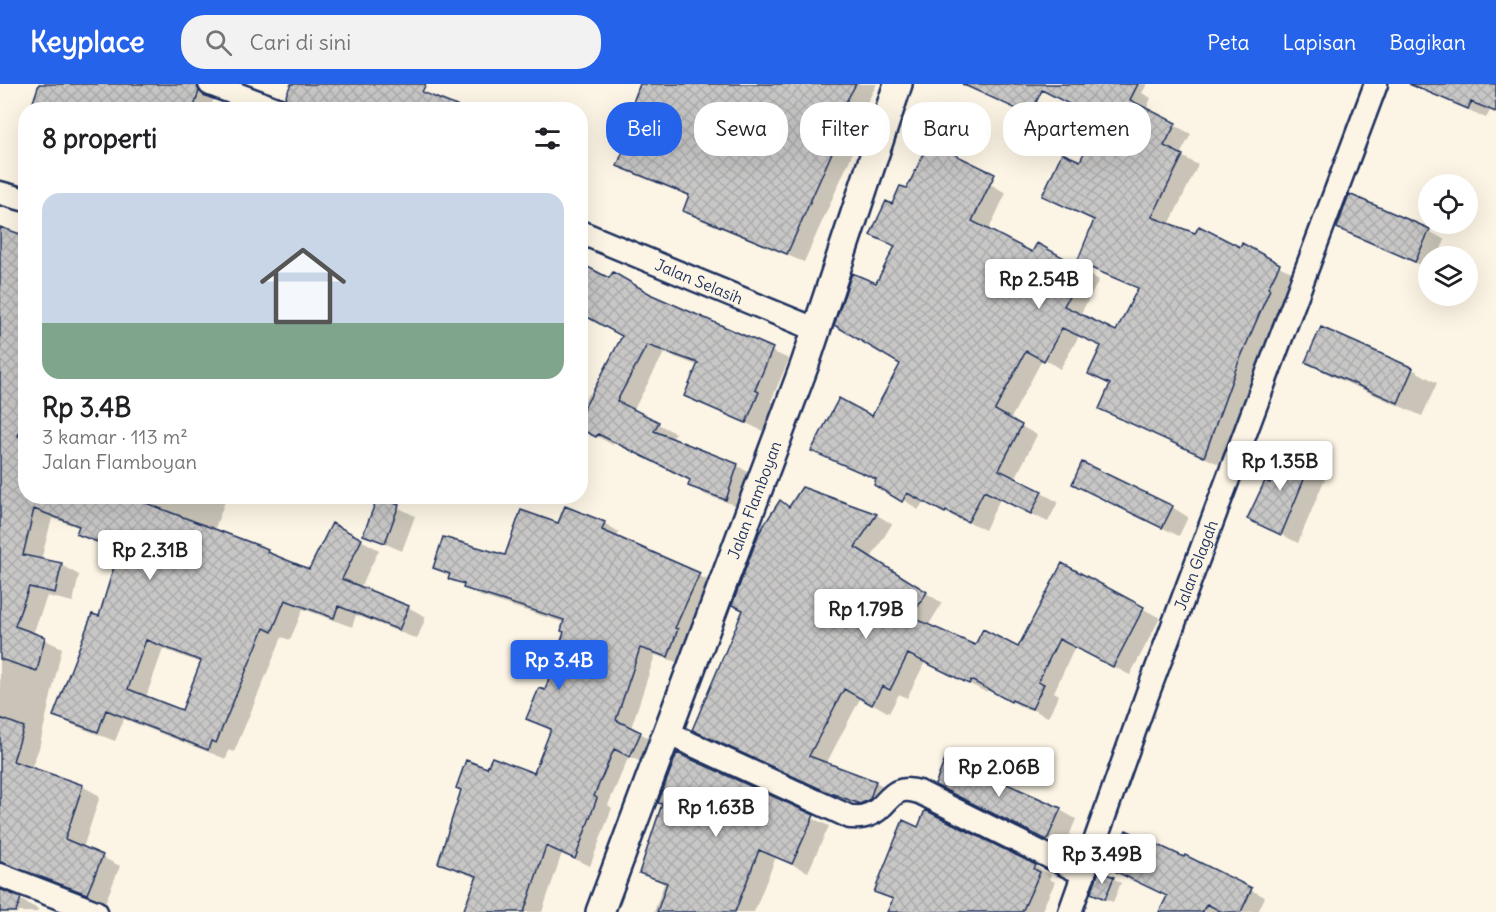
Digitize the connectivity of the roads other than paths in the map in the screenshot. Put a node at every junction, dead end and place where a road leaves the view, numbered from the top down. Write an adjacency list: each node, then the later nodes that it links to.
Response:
1 (210, 84): 4 (street)
2 (898, 84): 8 (street, Jalan Flamboyan)
3 (1376, 84): 11 (street, Jalan Glagah)
4 (258, 102)
5 (0, 193): 6 (street)
6 (18, 198)
7 (588, 235): 8 (street, Jalan Selasih)
8 (817, 330): 9 (street, Jalan Flamboyan)
9 (667, 733): 11 (street); 13 (street, Jalan Flamboyan)
10 (0, 874): 12 (street)
11 (1084, 874): 14 (street, Jalan Glagah)
12 (96, 912)
13 (600, 912)
14 (1070, 912)

